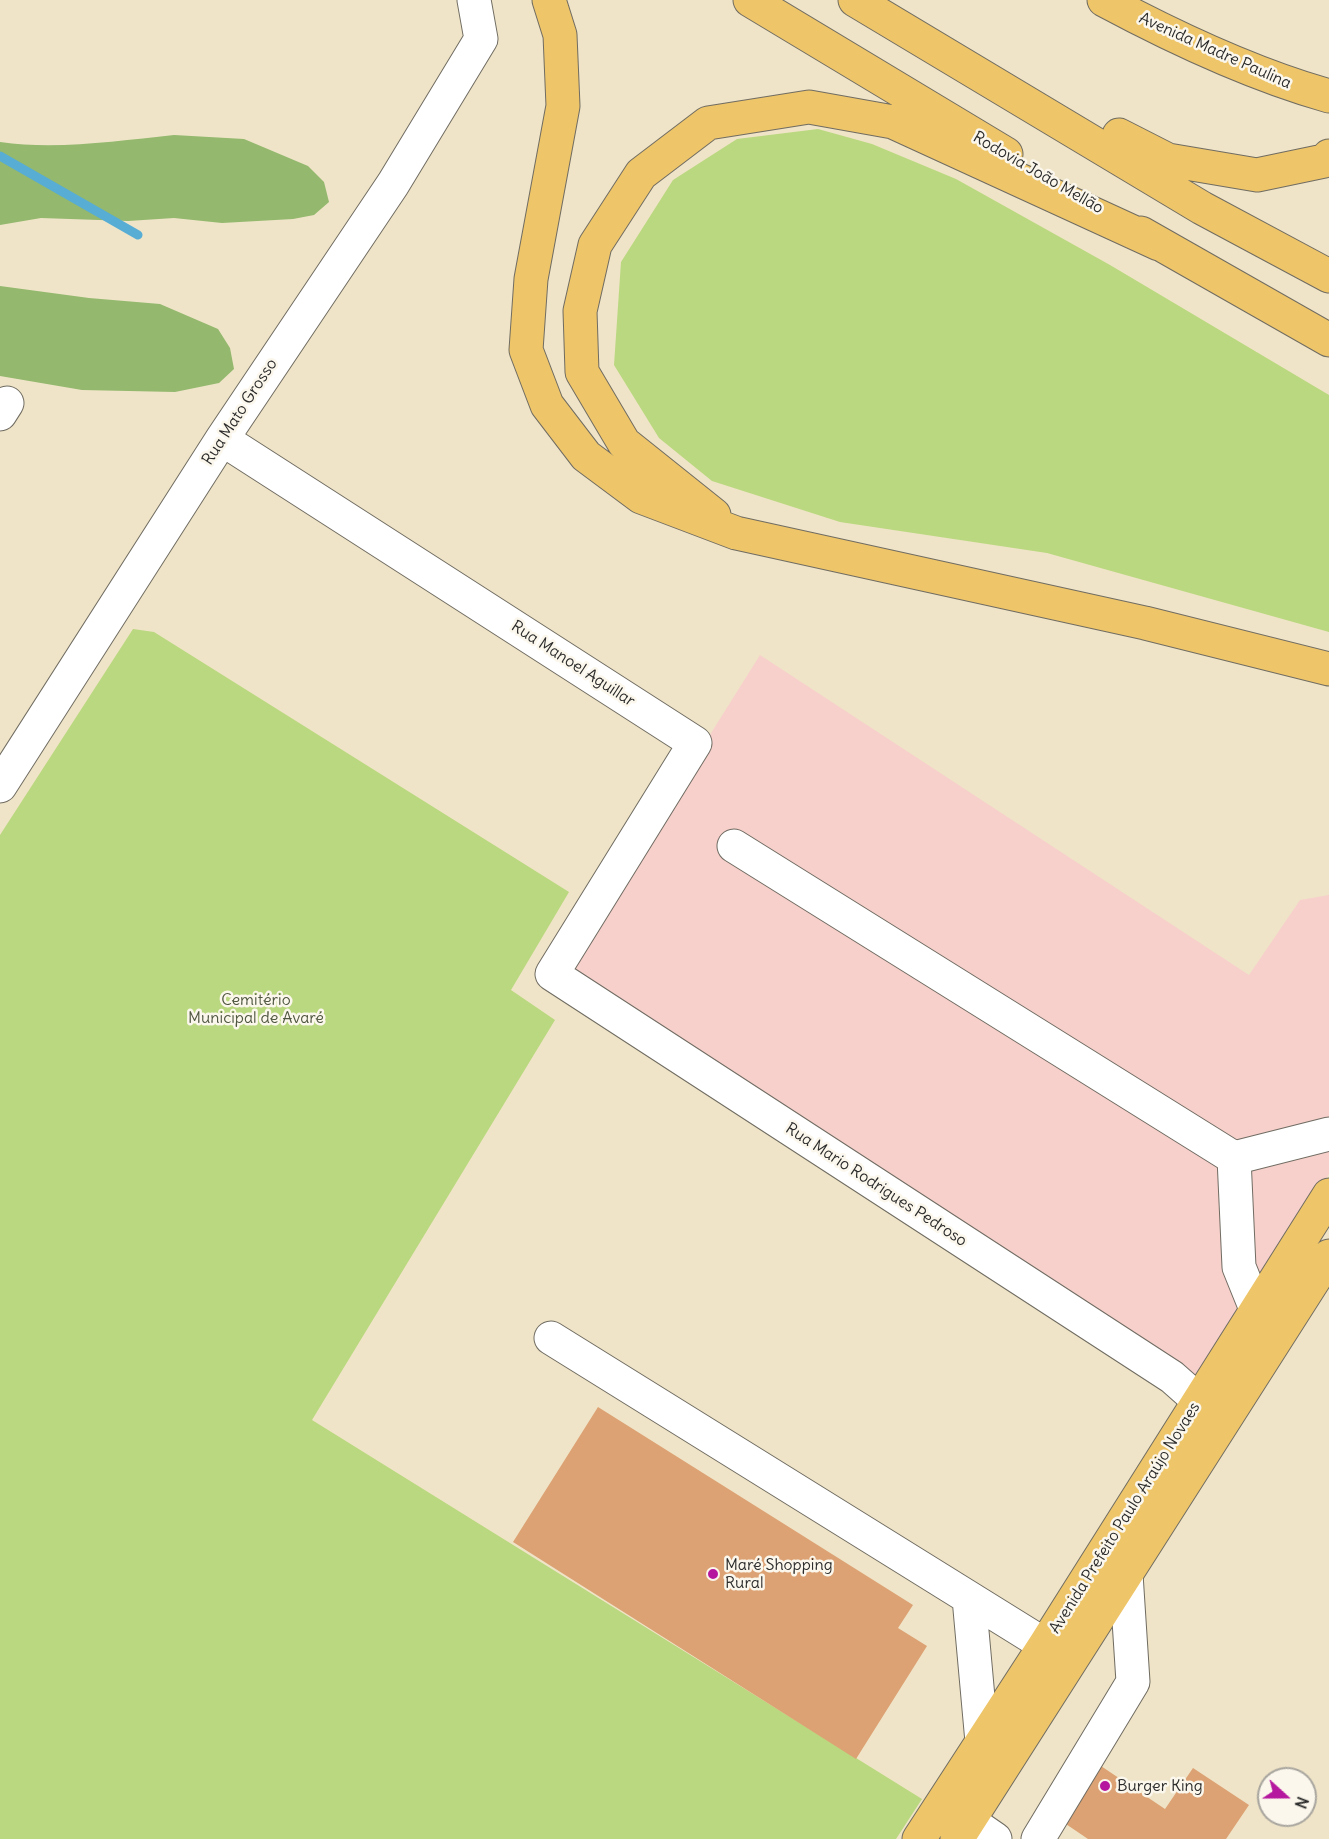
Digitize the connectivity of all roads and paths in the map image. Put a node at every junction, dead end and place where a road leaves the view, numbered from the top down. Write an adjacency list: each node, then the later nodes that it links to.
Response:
1 (474, 0): 11 (street, Rua Mato Grosso)
2 (549, 0): 12 (main road)
3 (750, 0): 8 (main road, Rodovia João Mellão)
4 (1104, 0): 6 (main road, Avenida Madre Paulina)
5 (861, 4): 7 (main road); 9 (main road)
6 (1329, 96)
7 (1329, 156)
8 (1159, 244): 10 (main road, Rodovia João Mellão); 12 (main road)
9 (1329, 276)
10 (1329, 340)
11 (222, 439): 14 (street, Rua Mato Grosso); 16 (street, Rua Manoel Aguillar)
12 (736, 533): 13 (main road)
13 (1329, 669)
14 (0, 786)
15 (734, 846): 18 (street)
16 (552, 974): 24 (street, Rua Mario Rodrigues Pedroso)
17 (1329, 1134): 18 (street)
18 (1234, 1158): 21 (street)
19 (1329, 1195): 21 (main road, Avenida Prefeito Paulo Araújo Novaes)
20 (1329, 1256): 23 (main road, Avenida Prefeito Paulo Araújo Novaes)
21 (1256, 1309): 23 (street); 24 (main road, Avenida Prefeito Paulo Araújo Novaes)
22 (551, 1338): 26 (street)
23 (1276, 1340): 25 (main road, Avenida Prefeito Paulo Araújo Novaes)
24 (1198, 1400): 27 (main road, Avenida Prefeito Paulo Araújo Novaes)
25 (1126, 1574): 29 (main road, Avenida Prefeito Paulo Araújo Novaes); 32 (street)
26 (969, 1598): 27 (street); 28 (street)
27 (1045, 1645): 28 (main road, Avenida Prefeito Paulo Araújo Novaes)
28 (982, 1742): 30 (main road, Avenida Prefeito Paulo Araújo Novaes)
29 (963, 1830): 31 (street)
30 (919, 1839)
31 (995, 1839)
32 (1038, 1839)

